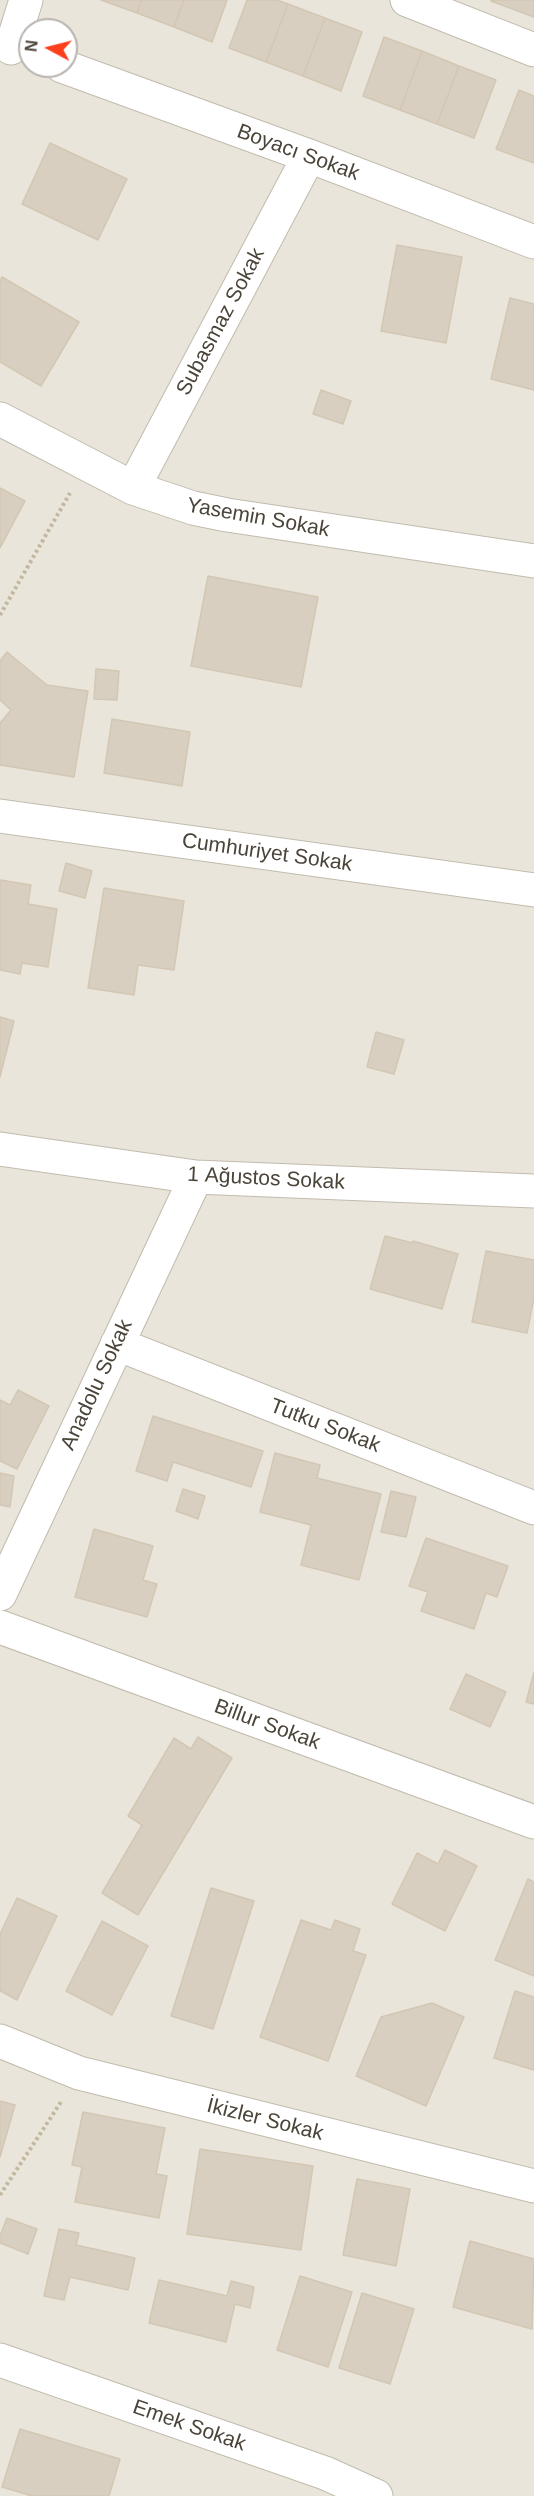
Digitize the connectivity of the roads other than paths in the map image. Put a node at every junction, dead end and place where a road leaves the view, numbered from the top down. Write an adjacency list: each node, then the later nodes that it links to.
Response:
1 (26, 0): 3 (street)
2 (407, 0): 4 (street)
3 (14, 48)
4 (534, 50)
5 (78, 72): 6 (street, Boyacı Sokak)
6 (309, 156): 7 (street, Boyacı Sokak); 9 (street, Subasmaz Sokak)
7 (534, 242)
8 (0, 419): 9 (street, Yasemin Sokak)
9 (133, 488): 10 (street, Yasemin Sokak)
10 (534, 561)
11 (0, 816): 12 (street, Cumhuriyet Sokak)
12 (534, 890)
13 (0, 1149): 14 (street, 1 Ağustos Sokak)
14 (196, 1177): 15 (street, 1 Ağustos Sokak); 16 (street, Anadolu Sokak)
15 (534, 1191)
16 (117, 1344): 17 (street, Tutku Sokak); 18 (street, Anadolu Sokak)
17 (534, 1508)
18 (0, 1594)
19 (0, 1627): 20 (street, Billur Sokak)
20 (534, 1822)
21 (0, 2042): 22 (street, İkizler Sokak)
22 (534, 2186)
23 (0, 2360): 24 (street, Emek Sokak)
24 (376, 2496)

